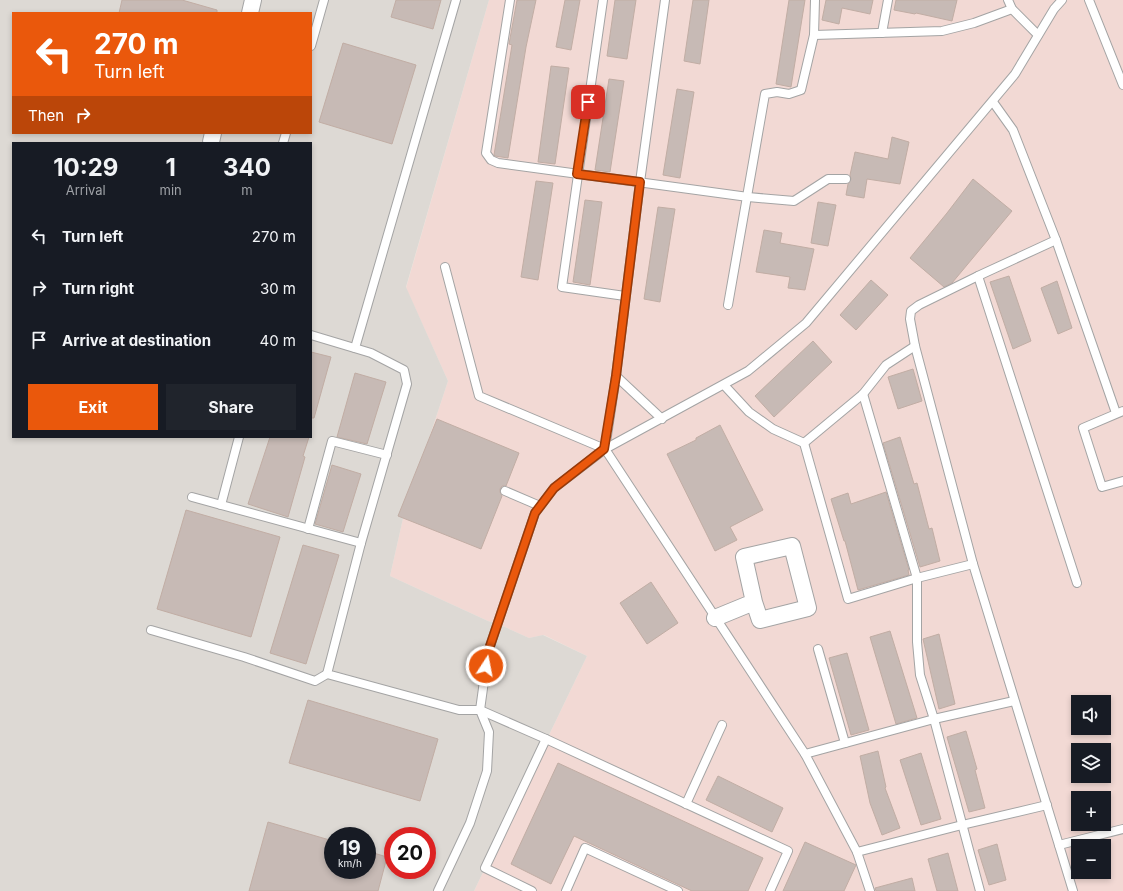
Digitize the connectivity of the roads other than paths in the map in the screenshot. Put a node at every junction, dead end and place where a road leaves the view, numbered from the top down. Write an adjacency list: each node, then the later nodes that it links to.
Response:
1 (253, 0): 13 (street)
2 (324, 0): 17 (lane)
3 (456, 0): 31 (lane)
4 (510, 0): 20 (lane)
5 (603, 0): 20 (lane)
6 (665, 0): 22 (lane)
7 (815, 0): 15 (lane)
8 (888, 0): 14 (lane)
9 (1008, 0): 12 (lane)
10 (1062, 0): 16 (lane)
11 (1089, 0): 18 (lane)
12 (1012, 9): 14 (lane); 16 (lane)
13 (250, 12)
14 (882, 33): 15 (lane)
15 (814, 35): 23 (lane)
16 (1038, 35): 19 (lane)
17 (312, 42)
18 (1123, 85)
19 (993, 102): 24 (lane); 33 (lane)
20 (577, 174): 22 (lane); 27 (lane)
21 (846, 179): 23 (lane)
22 (640, 182): 23 (lane); 27 (lane)
23 (748, 198): 28 (lane)
24 (1056, 240): 26 (lane); 35 (lane)
25 (445, 266): 39 (lane)
26 (978, 276): 30 (lane); 50 (lane)
27 (625, 296): 32 (lane)
28 (728, 305)
29 (312, 335): 31 (lane)
30 (915, 346): 34 (lane); 48 (lane)
31 (355, 348): 40 (lane)
32 (616, 376): 36 (lane); 39 (lane)
33 (724, 385): 36 (lane); 38 (lane)
34 (863, 394): 38 (lane); 49 (lane)
35 (1119, 412): 41 (lane)
36 (662, 419): 39 (lane)
37 (239, 438): 44 (lane)
38 (804, 443): 49 (lane)
39 (604, 449): 45 (lane); 52 (lane)
40 (386, 455): 46 (lane); 47 (lane)
41 (1123, 481)
42 (505, 491): 45 (lane)
43 (192, 497): 44 (lane)
44 (221, 505): 46 (lane)
45 (540, 506): 57 (lane)
46 (308, 529): 47 (lane)
47 (361, 543): 55 (lane)
48 (973, 564): 49 (lane); 56 (lane)
49 (917, 578): 58 (lane)
50 (1077, 583)
51 (754, 602): 51 (street); 52 (street)
52 (715, 618): 62 (lane)
53 (151, 630): 55 (lane)
54 (818, 649): 61 (lane)
55 (327, 674): 57 (lane)
56 (1014, 701): 58 (lane); 64 (lane)
57 (480, 710): 60 (lane); 69 (lane)
58 (934, 719): 61 (lane); 65 (lane)
59 (722, 725): 63 (lane)
60 (546, 739): 63 (lane); 70 (lane)
61 (845, 743): 62 (lane)
62 (804, 754): 68 (lane)
63 (686, 804): 73 (lane)
64 (1047, 805): 65 (lane); 67 (lane)
65 (962, 825): 68 (lane); 75 (lane)
66 (1123, 829): 67 (lane)
67 (1059, 845): 76 (lane)
68 (857, 852): 74 (lane)
69 (438, 891)
70 (532, 891)
71 (566, 891): 72 (lane)
72 (678, 891)
73 (770, 891)
74 (870, 891)
75 (980, 891)
76 (1073, 891)

